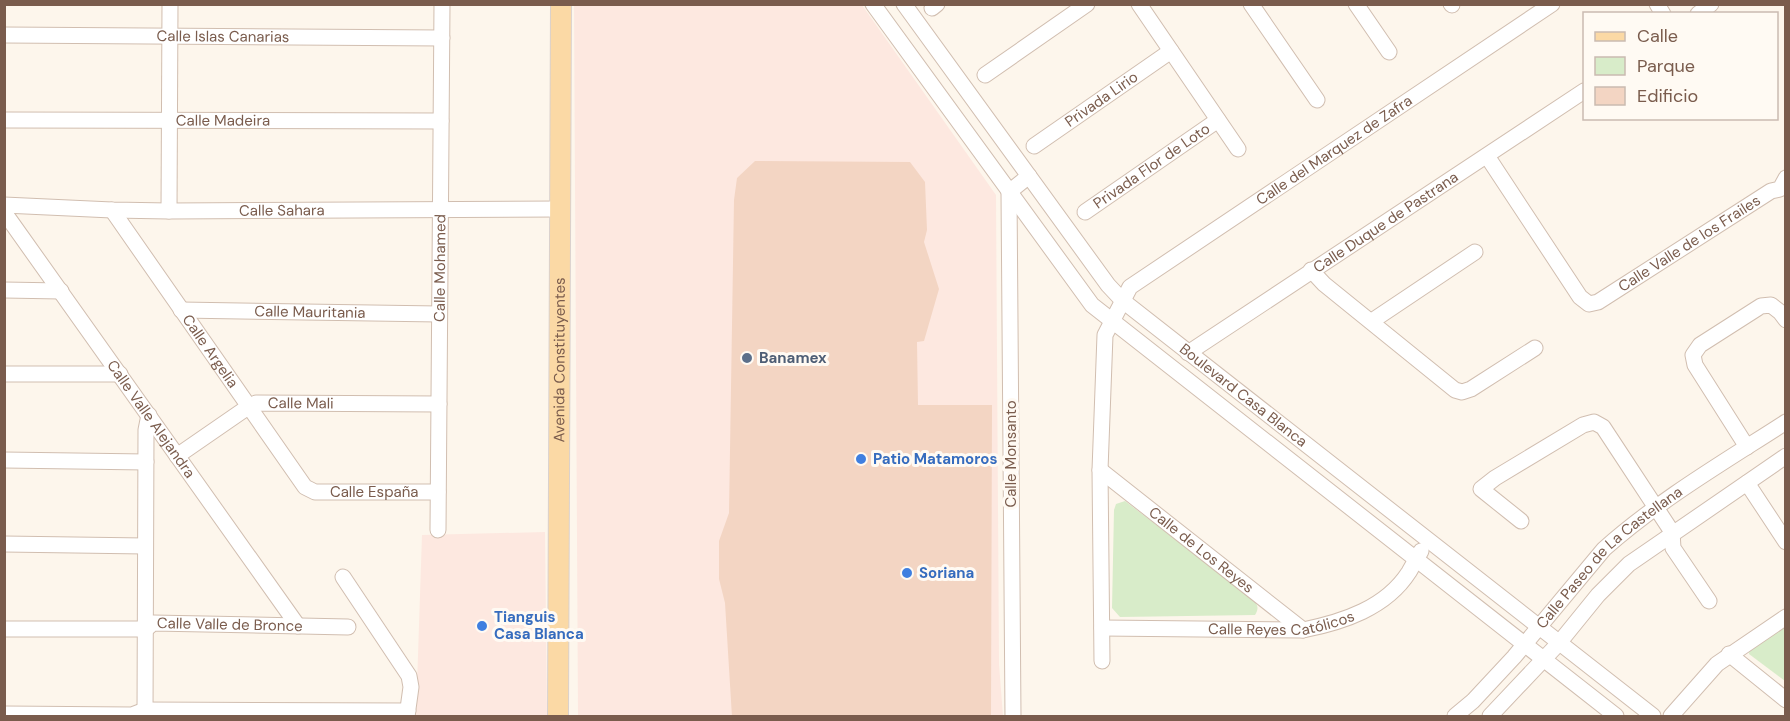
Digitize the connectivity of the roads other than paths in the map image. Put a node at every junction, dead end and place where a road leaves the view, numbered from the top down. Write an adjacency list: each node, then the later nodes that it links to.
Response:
1 (170, 4): 12 (street)
2 (442, 4): 13 (street, Calle Mohamed)
3 (561, 4): 30 (main road, Avenida Constituyentes)
4 (873, 4): 28 (street, Boulevard Casa Blanca)
5 (904, 4): 26 (street, Boulevard Casa Blanca)
6 (1087, 4): 16 (street)
7 (1139, 4): 14 (street)
8 (1251, 4): 18 (street)
9 (1356, 4): 15 (street)
10 (1552, 4): 40 (street, Calle del Marquez de Zafra)
11 (4, 35): 12 (street, Calle Islas Canarias)
12 (170, 37): 13 (street, Calle Islas Canarias); 22 (street)
13 (442, 38): 21 (street, Calle Mohamed)
14 (1171, 51): 20 (street); 23 (street, Privada Lirio)
15 (1389, 52)
16 (985, 75)
17 (1583, 92): 25 (street, Calle Duque de Pastrana)
18 (1317, 100)
19 (4, 120): 22 (street, Calle Madeira)
20 (1218, 120): 24 (street); 35 (street, Privada Flor de Loto)
21 (441, 121): 22 (street, Calle Madeira); 32 (street, Calle Mohamed)
22 (170, 122): 33 (street)
23 (1034, 146)
24 (1238, 149)
25 (1488, 156): 27 (street, Calle Valle de los Frailes); 37 (street, Calle Duque de Pastrana)
26 (1029, 176): 28 (street); 40 (street, Boulevard Casa Blanca)
27 (1784, 186)
28 (1009, 192): 45 (street, Boulevard Casa Blanca); 94 (street, Calle Monsanto)
29 (4, 205): 31 (street, Calle Sahara)
30 (559, 209): 32 (street, Calle Sahara); 93 (main road, Avenida Constituyentes)
31 (112, 210): 33 (street, Calle Sahara); 41 (street, Calle Argelia)
32 (440, 210): 33 (street, Calle Sahara); 42 (street, Calle Mohamed)
33 (169, 211)
34 (4, 212): 39 (street, Calle Valle Alejandra)
35 (1085, 212)
36 (1475, 252): 44 (street)
37 (1311, 270): 44 (street); 47 (street, Calle Duque de Pastrana)
38 (4, 290): 39 (street)
39 (61, 291): 49 (street, Calle Valle Alejandra)
40 (1123, 301): 45 (street); 47 (street, Boulevard Casa Blanca)
41 (181, 310): 42 (street, Calle Mauritania); 53 (street, Calle Argelia)
42 (439, 314): 52 (street, Calle Mohamed)
43 (1785, 320): 56 (street)
44 (1372, 321): 46 (street)
45 (1112, 322): 51 (street, Boulevard Casa Blanca); 61 (street)
46 (1535, 348)
47 (1188, 353): 50 (street, Boulevard Casa Blanca)
48 (4, 374): 49 (street)
49 (120, 374): 54 (street, Calle Valle Alejandra)
50 (1227, 383): 51 (street); 69 (street, Boulevard Casa Blanca)
51 (1213, 400): 73 (street, Boulevard Casa Blanca)
52 (439, 404): 53 (street, Calle Mali); 64 (street, Calle Mohamed)
53 (248, 407): 57 (street, Calle Mali); 63 (street, Calle Argelia)
54 (149, 415): 57 (street, Calle Valle Alejandra); 60 (street)
55 (1785, 422): 56 (street, Calle Paseo de La Castellana)
56 (1747, 447): 65 (street, Calle Paseo de La Castellana)
57 (177, 456): 77 (street, Calle Valle Alejandra)
58 (1785, 456): 62 (street, Calle Paseo de La Castellana)
59 (4, 460): 60 (street)
60 (146, 462): 72 (street)
61 (1100, 470): 80 (street); 83 (street, Calle de Los Reyes)
62 (1747, 483): 68 (street, Calle Paseo de La Castellana); 70 (street)
63 (310, 491): 64 (street, Calle España)
64 (438, 492): 67 (street, Calle Mohamed)
65 (1656, 508): 66 (street); 68 (street); 78 (street, Calle Paseo de La Castellana)
66 (1521, 520)
67 (438, 530)
68 (1672, 532): 75 (street); 84 (street, Calle Paseo de La Castellana)
69 (1427, 541): 73 (street, Calle Reyes Católicos); 78 (street, Boulevard Casa Blanca)
70 (1785, 542)
71 (4, 544): 72 (street)
72 (145, 546): 82 (street)
73 (1416, 559): 83 (street, Calle Reyes Católicos); 85 (street, Boulevard Casa Blanca)
74 (343, 578): 92 (street)
75 (1709, 602)
76 (1785, 617): 86 (street)
77 (298, 626): 79 (street, Calle Valle de Bronce); 82 (street, Calle Valle de Bronce)
78 (1538, 626): 84 (street, Boulevard Casa Blanca); 85 (street, Calle Paseo de La Castellana)
79 (348, 627)
80 (1102, 628): 83 (street, Calle Reyes Católicos); 88 (street)
81 (4, 629): 82 (street, Calle Valle de Bronce)
82 (146, 629): 91 (street)
83 (1303, 630)
84 (1559, 643): 87 (street, Calle Paseo de La Castellana); 98 (street, Boulevard Casa Blanca)
85 (1524, 644): 87 (street, Boulevard Casa Blanca); 95 (street, Calle Paseo de La Castellana)
86 (1728, 654): 89 (street); 99 (street)
87 (1544, 660): 96 (street, Calle Paseo de La Castellana); 97 (street, Boulevard Casa Blanca)
88 (1102, 661)
89 (1785, 700)
90 (4, 714): 91 (street)
91 (145, 714): 92 (street)
92 (407, 714)
93 (558, 717)
94 (1013, 717)
95 (1455, 717)
96 (1490, 717)
97 (1616, 717)
98 (1653, 717)
99 (1671, 717)

